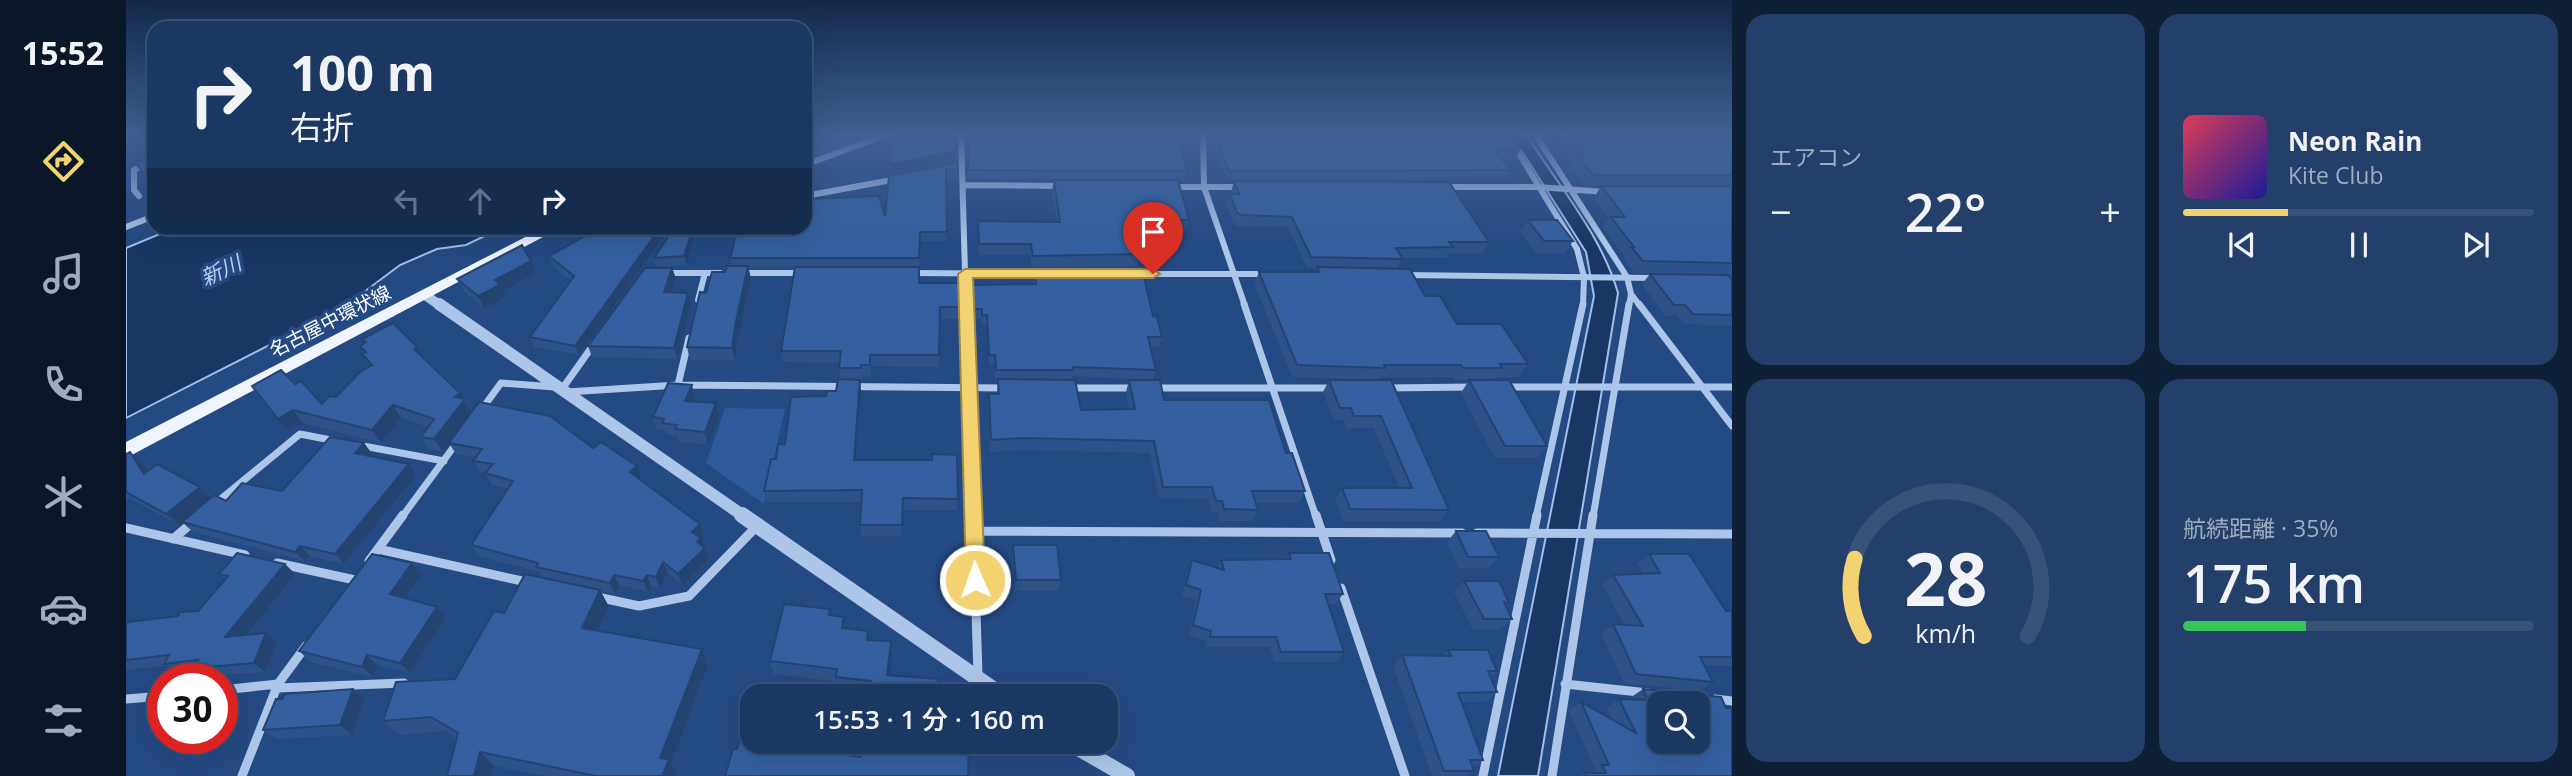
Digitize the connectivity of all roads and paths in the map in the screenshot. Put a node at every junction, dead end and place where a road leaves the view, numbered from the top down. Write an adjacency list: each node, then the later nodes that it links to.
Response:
1 (962, 170): 6 (street)
2 (1204, 170): 9 (street)
3 (1530, 170): 12 (street)
4 (1559, 170): 13 (street)
5 (911, 176): 15 (street)
6 (963, 186): 7 (street); 23 (street)
7 (1070, 186)
8 (1164, 187): 9 (street)
9 (1204, 187): 10 (street); 26 (street)
10 (1243, 187)
11 (1430, 187): 12 (street)
12 (1541, 187): 13 (street); 29 (street)
13 (1573, 192): 14 (street); 30 (street)
14 (1613, 192)
15 (812, 195)
16 (147, 219): 17 (street)
17 (126, 227)
18 (540, 235): 33 (main road, 名古屋中環状線)
19 (660, 273): 20 (street)
20 (705, 273): 21 (street); 34 (street)
21 (806, 273)
22 (899, 273): 23 (street)
23 (965, 274): 24 (street); 38 (street)
24 (1046, 274)
25 (1126, 274): 26 (street)
26 (1233, 274): 27 (street); 47 (street)
27 (1274, 274)
28 (1395, 275): 29 (street)
29 (1586, 277): 30 (street); 44 (street)
30 (1627, 277): 31 (street); 32 (street)
31 (1666, 278)
32 (1631, 294): 45 (street); 49 (street)
33 (425, 295): 50 (street); 54 (main road, 名古屋中環状線)
34 (695, 312)
35 (692, 325): 37 (street)
36 (600, 336): 50 (street)
37 (678, 385): 38 (street); 50 (street)
38 (970, 387): 39 (street); 58 (street)
39 (1011, 387)
40 (1052, 387): 47 (street)
41 (1380, 387): 42 (street)
42 (1485, 387)
43 (1498, 387): 44 (street)
44 (1563, 387): 49 (street); 60 (street)
45 (1702, 387): 46 (street); 49 (street); 52 (street)
46 (1732, 387)
47 (1272, 388): 48 (street); 59 (street)
48 (1344, 388)
49 (1610, 388): 61 (street)
50 (562, 389): 51 (street); 56 (street)
51 (477, 416)
52 (1732, 426)
53 (468, 428): 55 (street)
54 (126, 451)
55 (444, 461): 63 (street); 64 (street)
56 (757, 525): 70 (street); 72 (street)
57 (126, 528): 63 (street)
58 (974, 531): 59 (street); 72 (street)
59 (1322, 532): 60 (street); 65 (street)
60 (1538, 533): 61 (street); 87 (street)
61 (1586, 533): 62 (street); 75 (street)
62 (1732, 534)
63 (173, 539): 66 (street)
64 (378, 549): 66 (street); 68 (street)
65 (1335, 571)
66 (355, 580): 69 (street)
67 (1339, 583): 86 (street)
68 (538, 584)
69 (347, 591)
70 (588, 595)
71 (316, 632): 76 (street)
72 (978, 680): 74 (street)
73 (413, 682): 76 (street)
74 (984, 684)
75 (1565, 684): 78 (street); 88 (street)
76 (277, 686): 77 (street); 84 (street)
77 (238, 689)
78 (1647, 692)
79 (147, 697): 80 (street)
80 (126, 699)
81 (1710, 699): 82 (street)
82 (1732, 701)
83 (1089, 754): 85 (street)
84 (242, 776)
85 (1128, 776)
86 (1405, 776)
87 (1483, 776)
88 (1552, 776)

